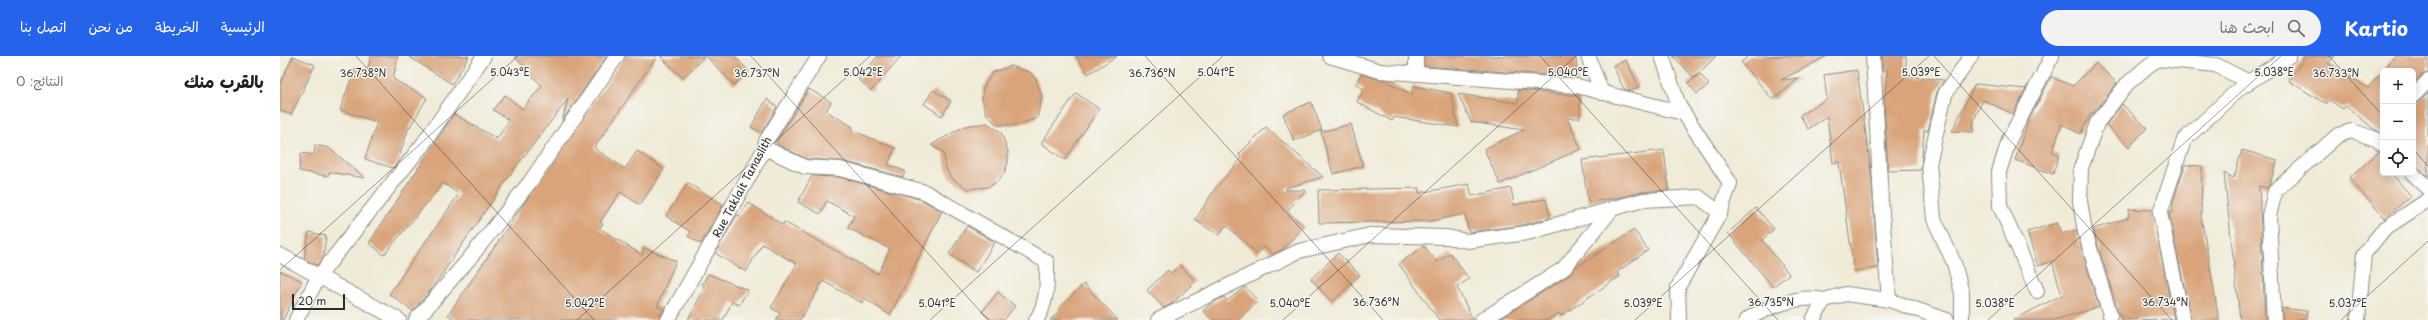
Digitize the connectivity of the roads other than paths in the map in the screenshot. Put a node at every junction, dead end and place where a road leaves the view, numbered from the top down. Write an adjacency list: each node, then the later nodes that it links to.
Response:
1 (484, 56): 29 (street)
2 (617, 56): 36 (street)
3 (819, 56): 22 (street, Rue Taklait Tanaslith)
4 (1330, 56): 13 (street)
5 (1416, 56): 15 (street)
6 (1588, 56): 18 (street)
7 (1662, 56): 20 (street)
8 (1873, 56): 32 (street)
9 (1971, 56): 45 (street)
10 (2052, 56): 30 (street)
11 (2289, 56): 17 (street)
12 (2218, 61): 14 (street); 17 (street)
13 (1370, 62): 15 (street)
14 (2141, 63): 33 (street)
15 (1416, 74): 18 (street)
16 (2428, 81): 19 (street)
17 (2249, 82): 46 (street)
18 (1602, 93): 20 (street)
19 (2416, 93)
20 (1684, 113): 27 (street)
21 (2380, 138): 47 (street)
22 (765, 148): 37 (street, Rue Taklait Tanaslith); 38 (street)
23 (2415, 176): 24 (street)
24 (2428, 188)
25 (2428, 200): 48 (street)
26 (1613, 208): 27 (street); 39 (street); 40 (street)
27 (1720, 213): 41 (street)
28 (280, 255): 29 (street)
29 (319, 276): 34 (street); 35 (street)
30 (2037, 291)
31 (1824, 300): 32 (street); 42 (street); 43 (street)
32 (1889, 300): 44 (street)
33 (2110, 315)
34 (296, 320)
35 (399, 320)
36 (416, 320)
37 (668, 320)
38 (1036, 320)
39 (1158, 320)
40 (1482, 320)
41 (1679, 320)
42 (1746, 320)
43 (1813, 320)
44 (1947, 320)
45 (1962, 320)
46 (2183, 320)
47 (2274, 320)
48 (2358, 320)

